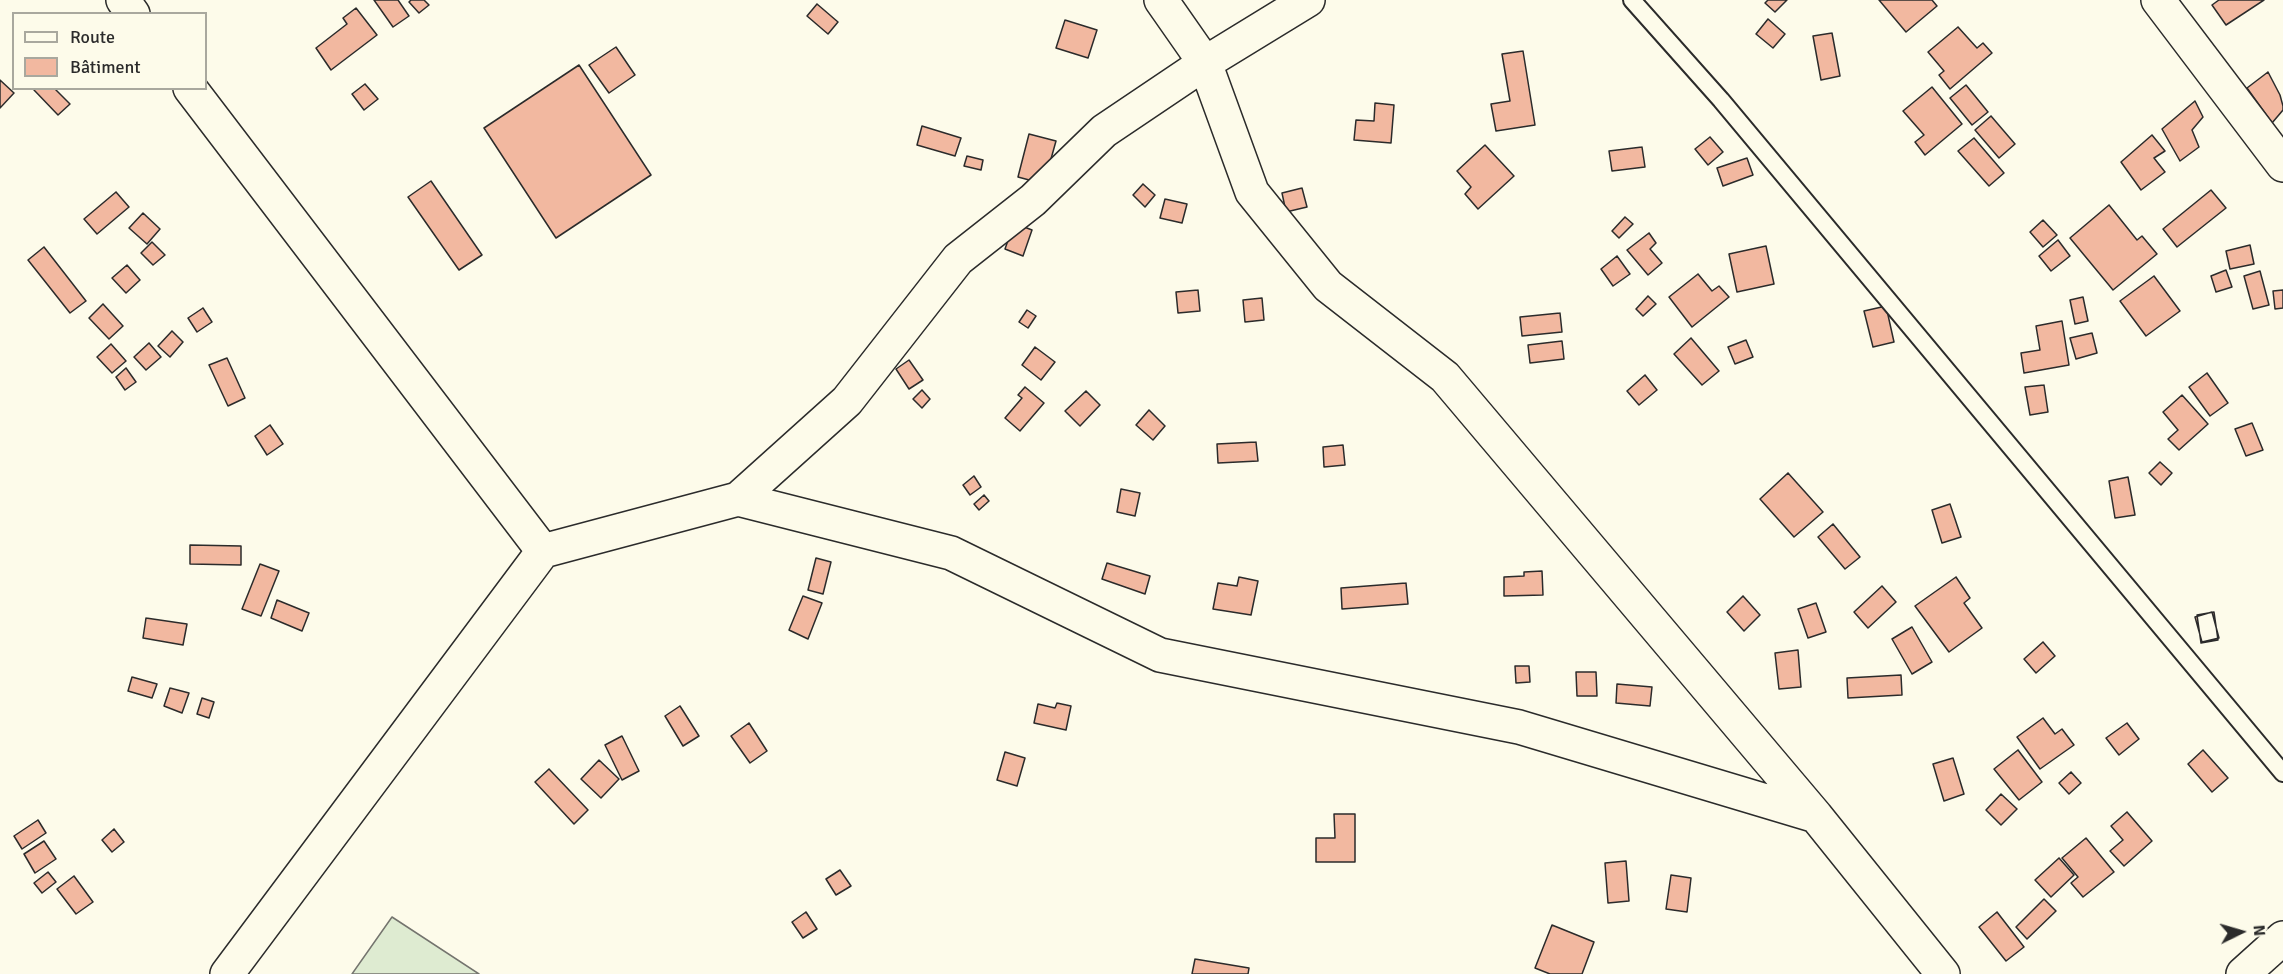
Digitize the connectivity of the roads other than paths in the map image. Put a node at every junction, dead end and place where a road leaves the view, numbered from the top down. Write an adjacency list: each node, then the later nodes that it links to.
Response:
1 (1161, 0): 5 (street)
2 (1308, 0): 5 (street)
3 (1632, 0): 10 (lane)
4 (2158, 0): 7 (street)
5 (1205, 63): 8 (street); 11 (street)
6 (192, 90): 9 (street)
7 (2283, 165)
8 (738, 499): 9 (street); 11 (street)
9 (543, 551): 13 (street)
10 (2283, 773)
11 (1816, 816): 14 (street)
12 (2283, 938): 15 (street)
13 (227, 974)
14 (1943, 974)
15 (2243, 974)

